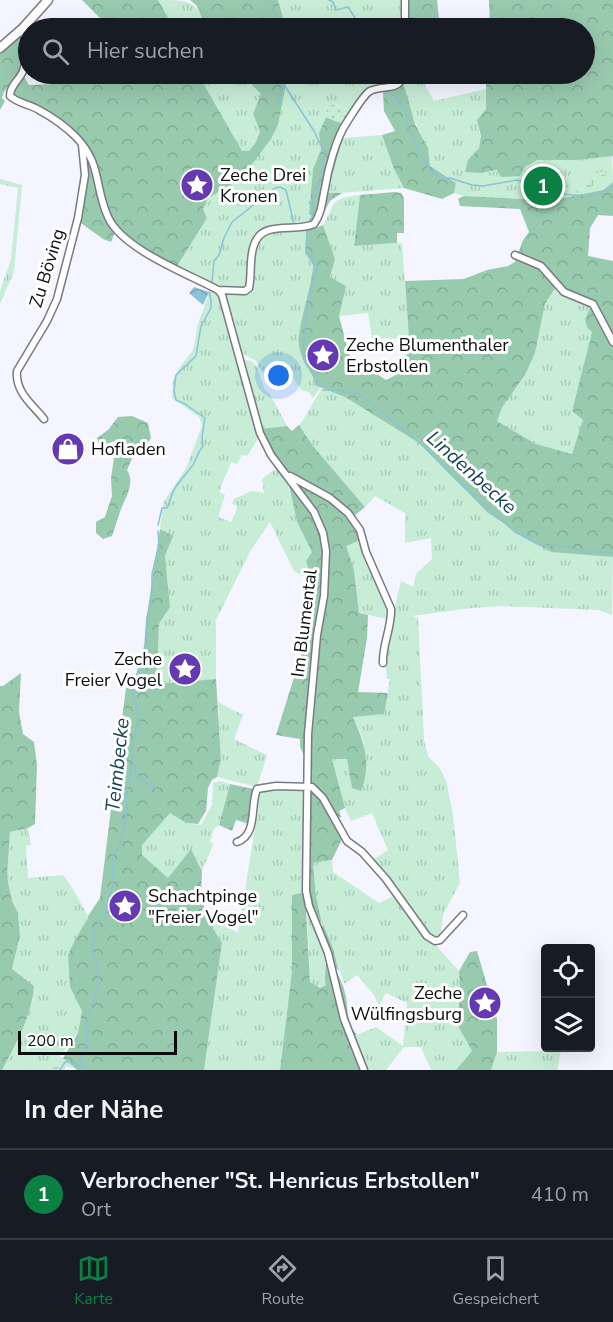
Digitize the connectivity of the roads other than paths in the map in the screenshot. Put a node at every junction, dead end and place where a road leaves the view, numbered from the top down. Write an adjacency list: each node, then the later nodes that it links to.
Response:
1 (48, 0): 3 (street)
2 (405, 0): 4 (street)
3 (32, 18)
4 (405, 18)
5 (18, 32): 6 (street)
6 (0, 48)
7 (18, 78): 9 (street)
8 (398, 84): 11 (street)
9 (81, 144): 11 (street); 13 (street, Zu Böving)
10 (515, 255): 12 (street)
11 (218, 290): 14 (street, Im Blumental)
12 (613, 342)
13 (44, 419)
14 (287, 475): 15 (street, Im Blumental); 16 (street, Im Blumental)
15 (383, 663)
16 (308, 786): 17 (street); 18 (street); 19 (street, Im Blumental)
17 (237, 842)
18 (463, 915)
19 (364, 1070)

